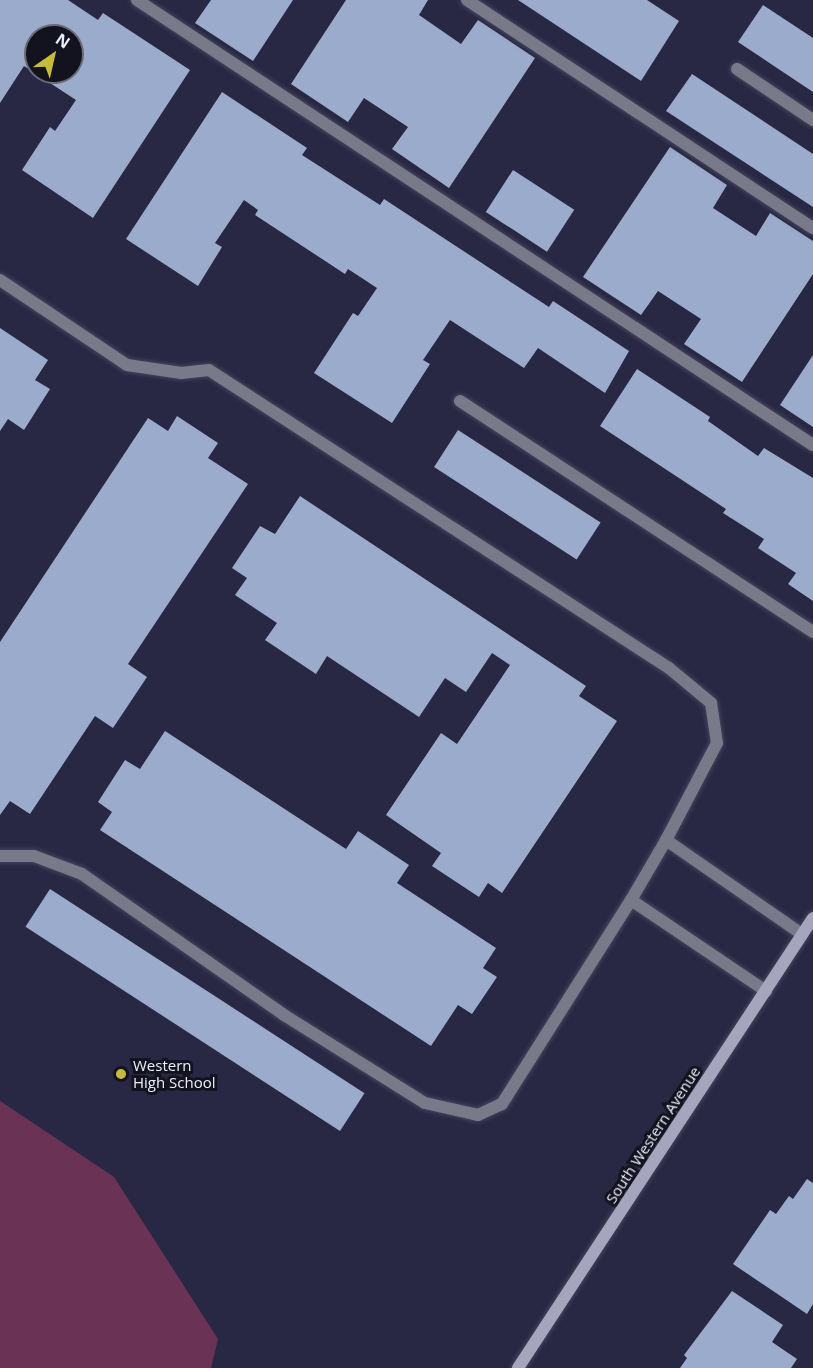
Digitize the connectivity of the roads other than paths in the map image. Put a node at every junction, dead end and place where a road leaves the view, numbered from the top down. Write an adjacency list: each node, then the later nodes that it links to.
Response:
1 (137, 0): 8 (lane)
2 (467, 0): 5 (lane)
3 (737, 69): 4 (lane)
4 (813, 120)
5 (813, 228)
6 (0, 280): 10 (lane)
7 (460, 400): 9 (lane)
8 (813, 445)
9 (813, 632)
10 (666, 840): 12 (lane); 14 (lane)
11 (0, 856): 12 (lane)
12 (631, 900): 15 (lane)
13 (813, 918): 14 (street, South Western Avenue)
14 (802, 934): 15 (street, South Western Avenue)
15 (766, 991): 16 (street, South Western Avenue)
16 (518, 1368)

